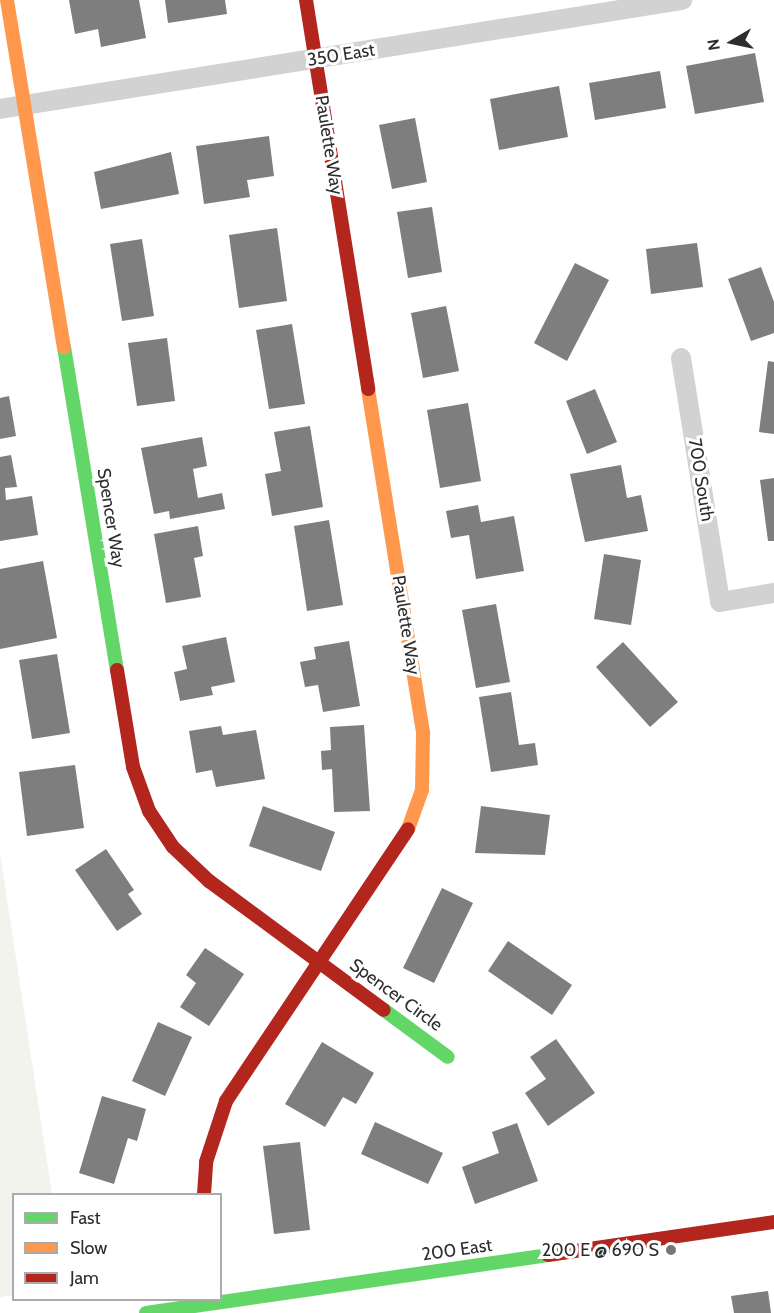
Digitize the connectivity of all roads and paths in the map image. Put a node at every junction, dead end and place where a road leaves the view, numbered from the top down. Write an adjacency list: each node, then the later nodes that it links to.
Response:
1 (7, 0): 6 (street, Spencer Way)
2 (306, 0): 5 (street, Paulette Way)
3 (682, 0): 4 (street, 350 East)
4 (596, 6): 5 (street, 350 East)
5 (316, 59): 6 (street, 350 East); 10 (street, Paulette Way)
6 (26, 105): 7 (street, 350 East); 10 (street, Spencer Way)
7 (0, 109)
8 (681, 358): 9 (street, 700 South)
9 (774, 593)
10 (321, 963): 11 (street, Spencer Circle); 12 (street, Paulette Way)
11 (448, 1056)
12 (204, 1193)
13 (774, 1222): 14 (street, 200 East)
14 (222, 1300)
15 (213, 1301): 16 (street, 200 East)
16 (146, 1313)

